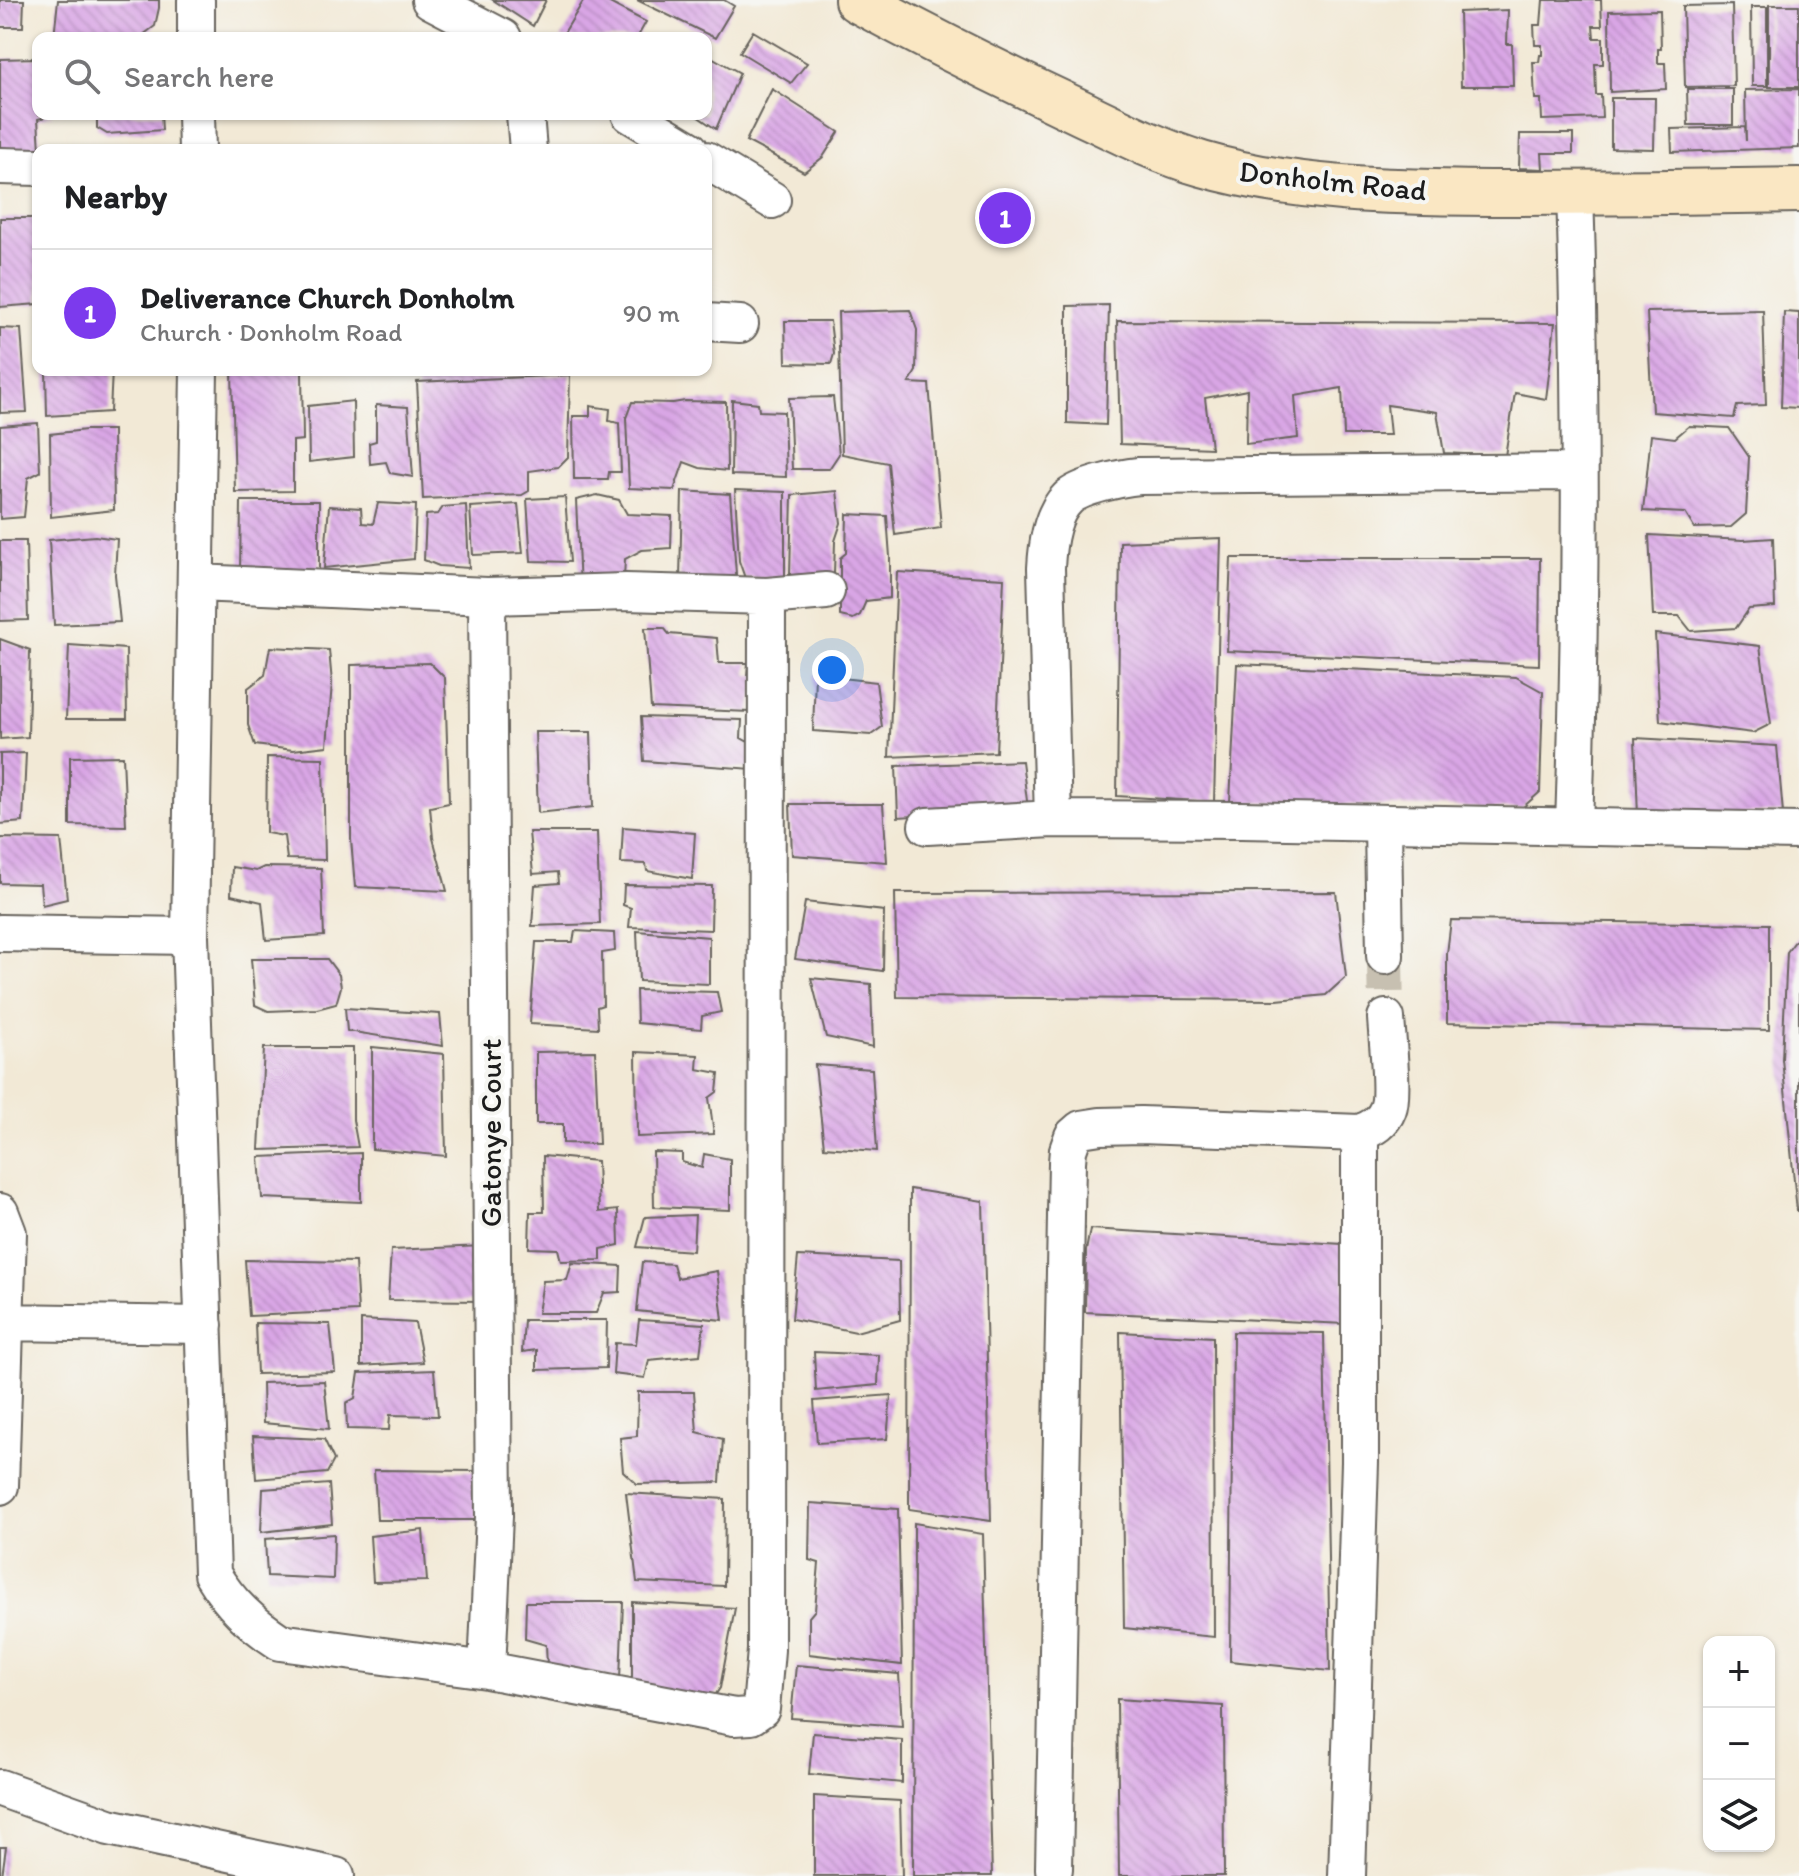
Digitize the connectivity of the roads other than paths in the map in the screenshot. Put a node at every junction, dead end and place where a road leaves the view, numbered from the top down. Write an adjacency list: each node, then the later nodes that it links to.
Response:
1 (196, 0): 4 (street)
2 (430, 0): 5 (street)
3 (857, 0): 16 (main road, Donholm Road)
4 (196, 32)
5 (491, 32)
6 (196, 120): 9 (street)
7 (526, 120): 10 (street)
8 (640, 120): 11 (street)
9 (197, 144)
10 (528, 144)
11 (680, 144)
12 (712, 164): 17 (street)
13 (0, 166): 14 (street)
14 (32, 167)
15 (1799, 190): 16 (main road, Donholm Road)
16 (1575, 193): 19 (street)
17 (772, 200)
18 (199, 376): 20 (street)
19 (1578, 472): 24 (street); 27 (street)
20 (197, 583): 22 (street); 30 (street)
21 (826, 591): 23 (street)
22 (487, 596): 23 (street); 38 (street, Gatonye Court)
23 (767, 596): 38 (street)
24 (1053, 819): 25 (street); 26 (street)
25 (1383, 824): 27 (street); 31 (street)
26 (927, 826)
27 (1574, 826): 28 (street)
28 (1799, 831)
29 (0, 933): 30 (street)
30 (190, 936): 36 (street)
31 (1385, 956)
32 (1386, 1018): 33 (street)
33 (1360, 1133): 40 (street); 42 (street)
34 (0, 1212): 35 (street)
35 (6, 1322): 36 (street); 37 (street)
36 (204, 1325): 38 (street)
37 (0, 1486)
38 (487, 1670)
39 (0, 1788): 41 (street)
40 (1054, 1869)
41 (336, 1876)
42 (1347, 1876)

